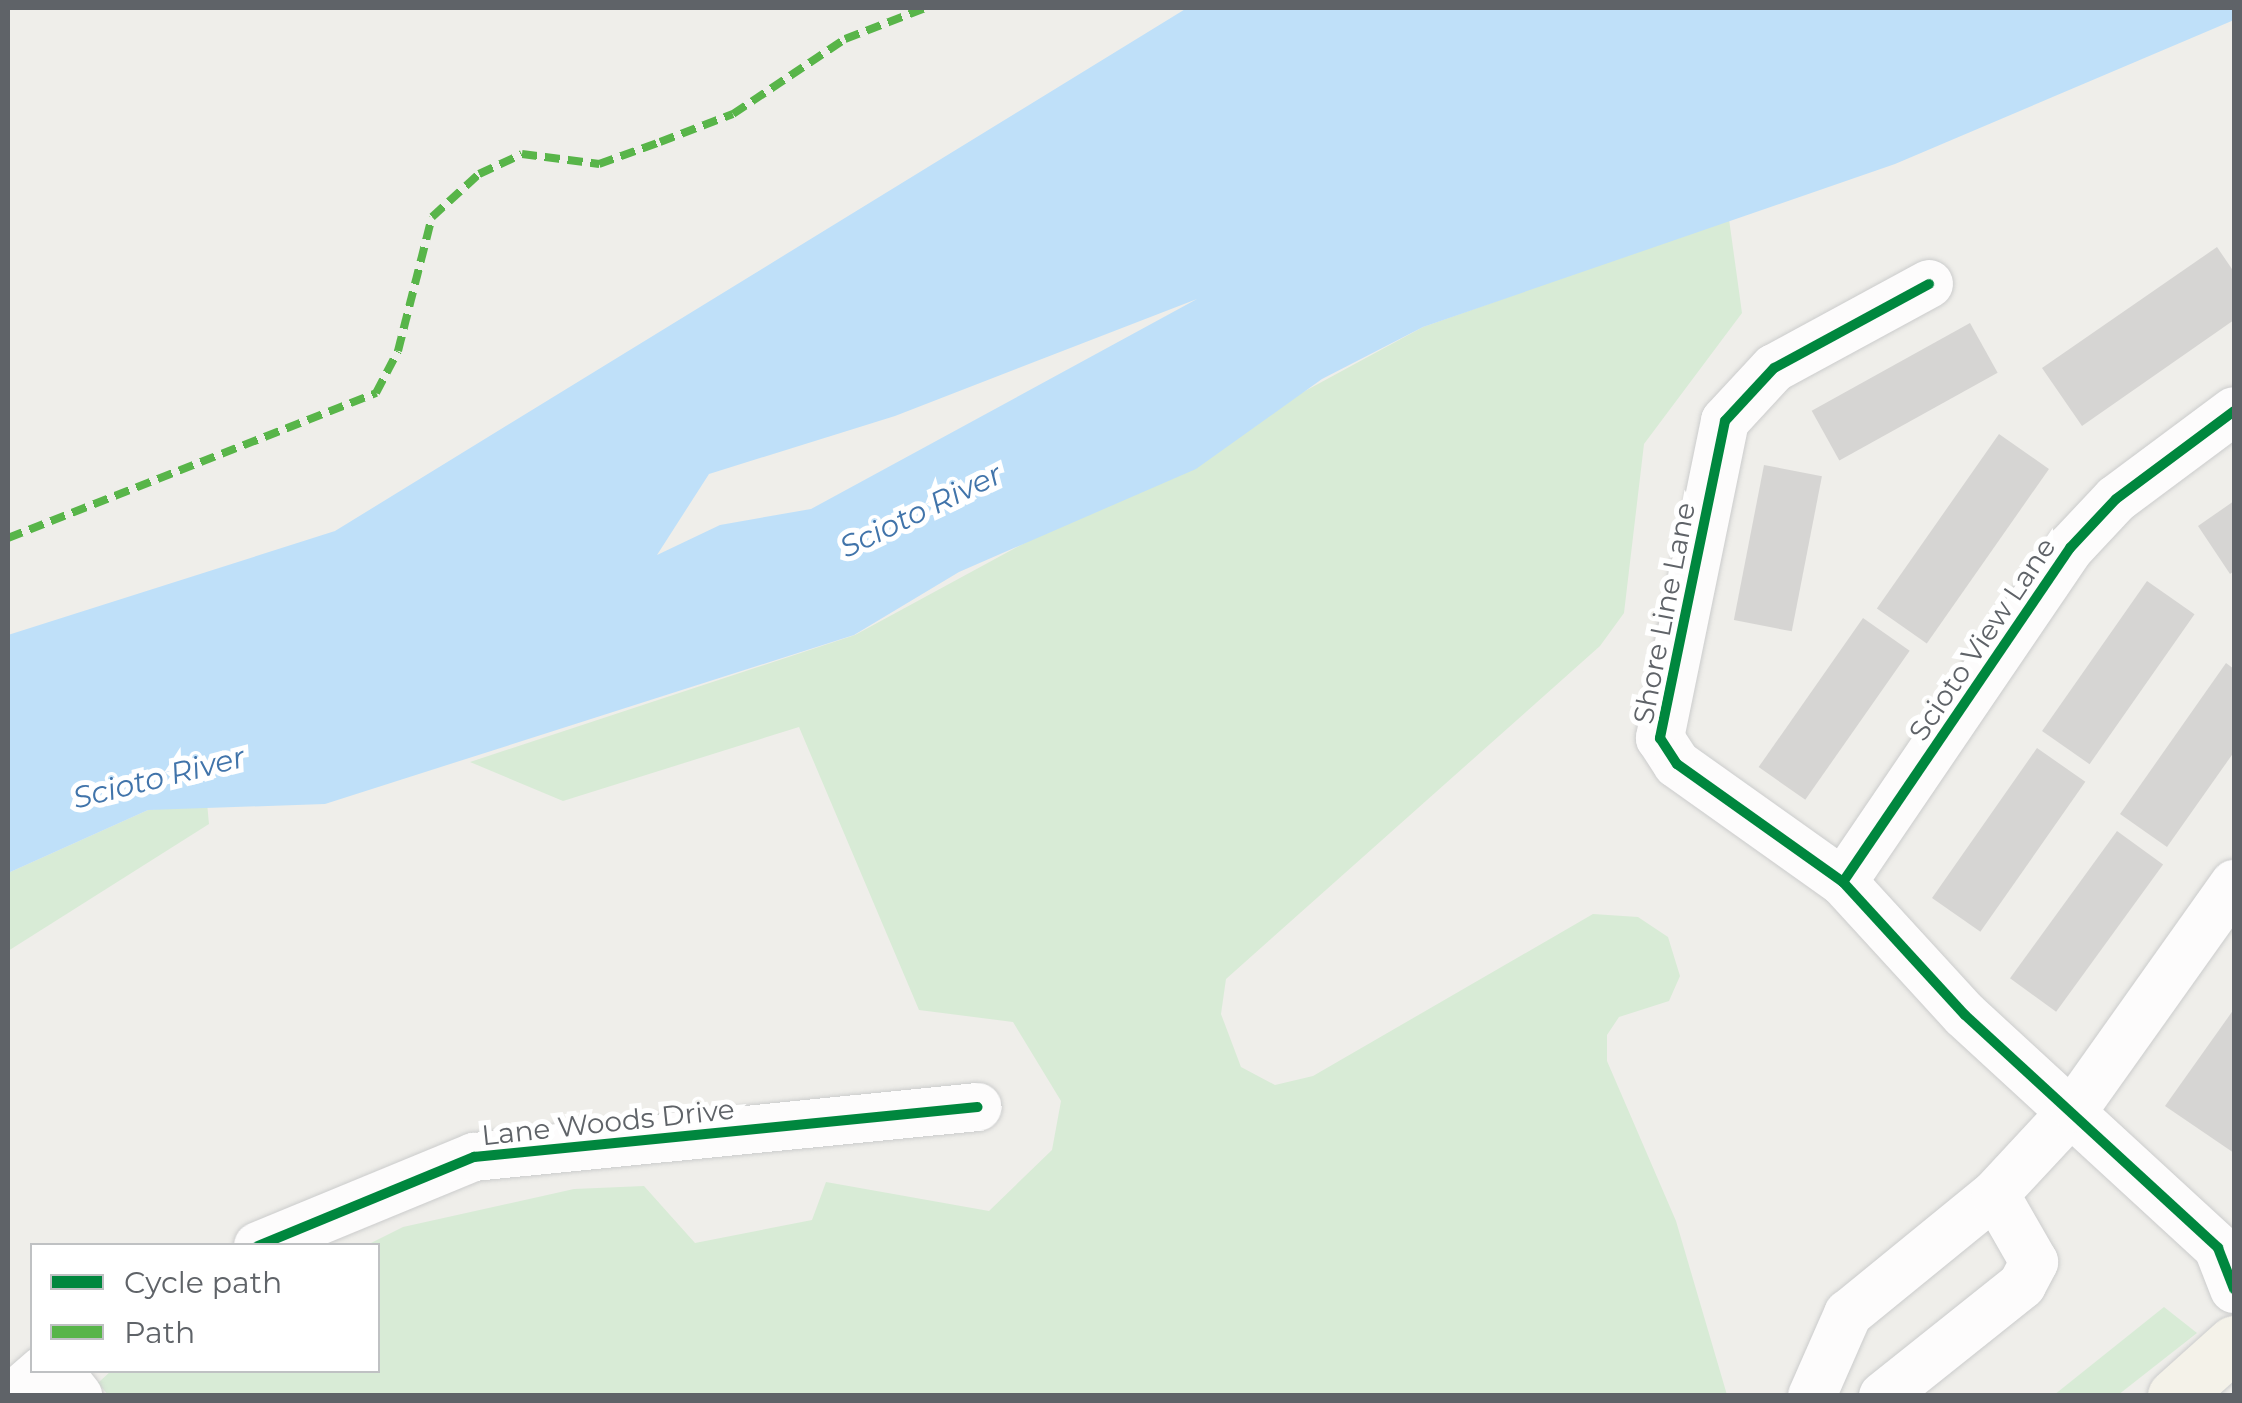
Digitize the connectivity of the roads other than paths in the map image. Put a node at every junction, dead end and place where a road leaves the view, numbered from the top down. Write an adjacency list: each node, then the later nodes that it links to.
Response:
1 (1929, 284): 3 (street, Shore Line Lane)
2 (2234, 411): 3 (street, Scioto View Lane)
3 (1843, 882): 6 (street, Shore Line Lane)
4 (2234, 884): 6 (street)
5 (978, 1107): 8 (street, Lane Woods Drive)
6 (2074, 1108): 7 (street); 9 (street, Shore Line Lane)
7 (1996, 1194): 15 (street); 16 (street)
8 (265, 1243)
9 (2229, 1260)
10 (2234, 1343): 17 (main road)
11 (39, 1373): 13 (street)
12 (60, 1373): 14 (street)
13 (13, 1396)
14 (78, 1396)
15 (1812, 1396)
16 (1884, 1396)
17 (2175, 1396)

